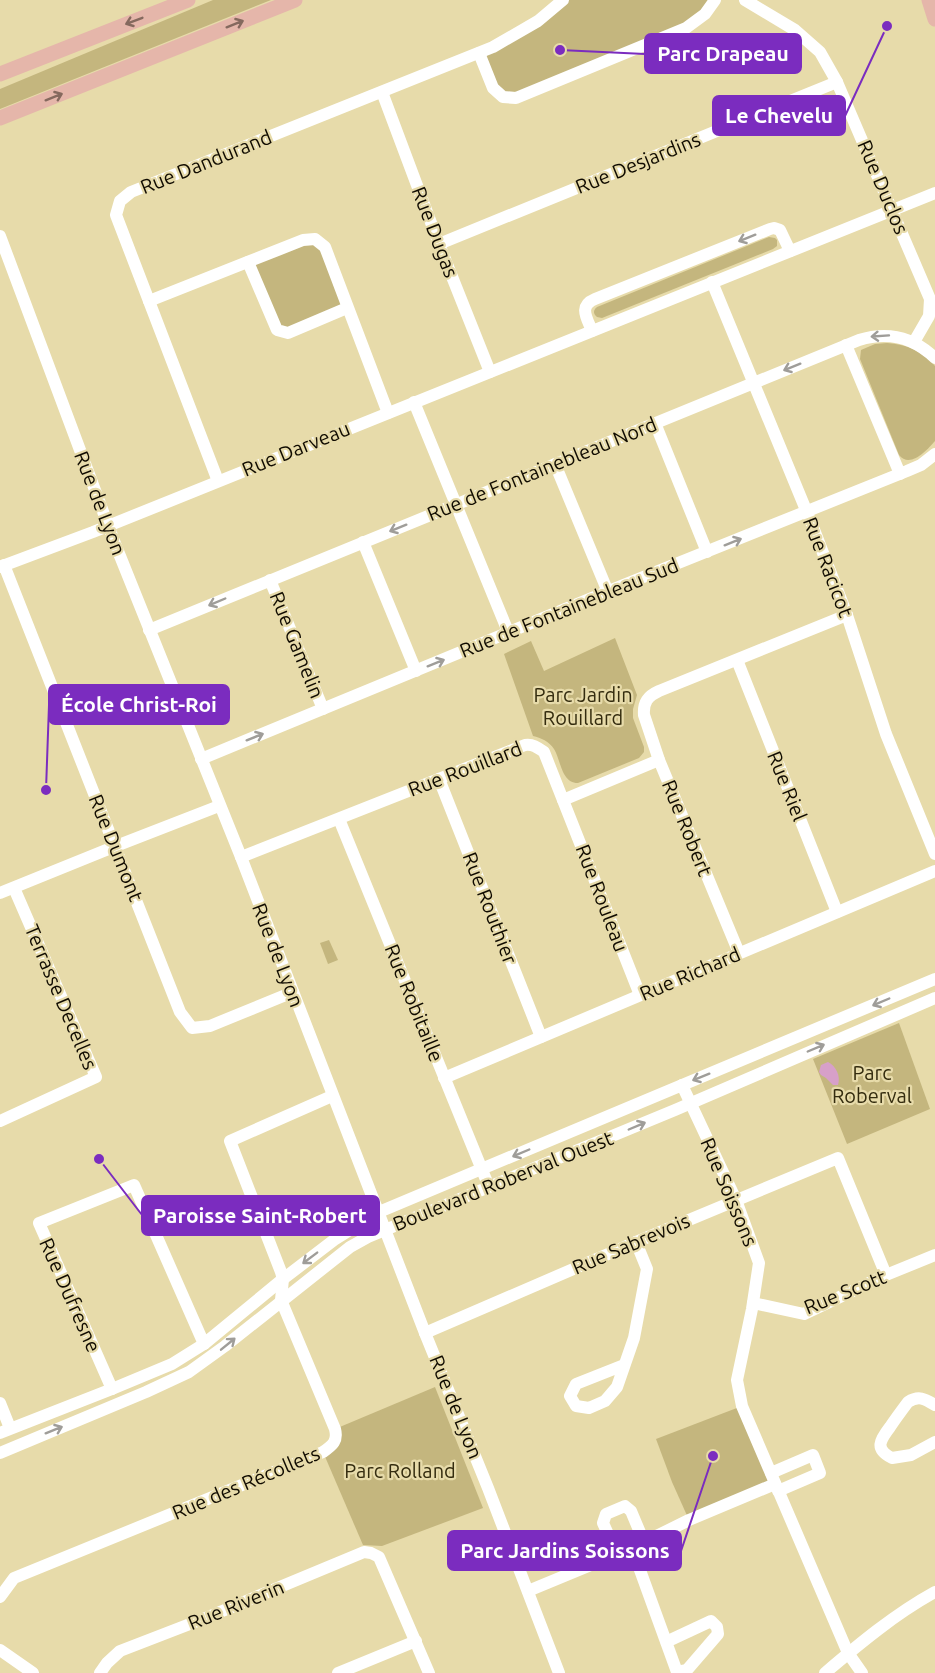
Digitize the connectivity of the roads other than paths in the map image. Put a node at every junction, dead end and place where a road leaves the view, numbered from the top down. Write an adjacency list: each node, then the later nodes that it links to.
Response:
1 (188, 0): 9 (main road, one-way to 9)
2 (296, 0): 12 (main road, one-way to 2)
3 (563, 0): 8 (street, Rue Dandurand)
4 (716, 0): 8 (street)
5 (745, 0): 10 (street, Rue Duclos)
6 (929, 0): 7 (main road)
7 (935, 19)
8 (478, 53): 11 (street, Rue Dandurand)
9 (0, 74)
10 (837, 82): 14 (street, Rue Duclos); 16 (street, Rue Desjardins)
11 (382, 92): 16 (street, Rue Dugas); 20 (street, Rue Dandurand)
12 (0, 118)
13 (935, 193): 14 (street, Rue Darveau)
14 (893, 210): 17 (street, Rue Darveau); 23 (street, Rue Duclos)
15 (0, 236): 37 (street, Rue de Lyon)
16 (439, 244): 26 (street, Rue Dugas)
17 (789, 251): 19 (street, Rue Darveau); 22 (street, one-way to 22)
18 (248, 262): 20 (street); 21 (street); 21 (street)
19 (712, 282): 22 (street, Rue Darveau); 27 (street, Rue Racicot)
20 (149, 301): 34 (street, Rue Dandurand)
21 (347, 308): 29 (street)
22 (592, 331): 26 (street, Rue Darveau)
23 (914, 342): 24 (street, Rue de Fontainebleau Nord, one-way to 24); 25 (street, Rue de Fontainebleau Nord)
24 (846, 345): 27 (street, Rue de Fontainebleau Nord, one-way to 27); 33 (street)
25 (935, 358)
26 (490, 372): 28 (street, Rue Darveau)
27 (754, 383): 30 (street, Rue de Fontainebleau Nord); 36 (street, Rue Racicot)
28 (414, 402): 29 (street, Rue Darveau); 35 (street)
29 (388, 412): 34 (street, Rue Darveau)
30 (655, 423): 32 (street, Rue de Fontainebleau Nord); 39 (street)
31 (935, 453): 33 (street, Rue de Fontainebleau Sud)
32 (555, 464): 35 (street, Rue de Fontainebleau Nord); 42 (street)
33 (900, 474): 36 (street, Rue de Fontainebleau Sud)
34 (218, 481): 37 (street, Rue Darveau)
35 (456, 504): 38 (street, Rue de Fontainebleau Nord, one-way to 38); 45 (street)
36 (806, 512): 39 (street, Rue de Fontainebleau Sud, one-way to 36); 43 (street, Rue Racicot)
37 (108, 525): 40 (street, Rue Darveau); 44 (street, Rue de Lyon)
38 (363, 542): 41 (street, Rue de Fontainebleau Nord); 47 (street)
39 (707, 552): 42 (street, Rue de Fontainebleau Sud)
40 (2, 566): 55 (street, Rue Dumont)
41 (270, 580): 44 (street, Rue de Fontainebleau Nord, one-way to 44); 48 (street, Rue Gamelin)
42 (608, 592): 45 (street, Rue de Fontainebleau Sud)
43 (847, 615): 46 (street); 56 (street, Rue Racicot)
44 (149, 630): 49 (street, Rue de Lyon)
45 (509, 634): 47 (street, Rue de Fontainebleau Sud, one-way to 45)
46 (737, 660): 50 (street, Rue Robert); 61 (street, Rue Riel)
47 (416, 671): 48 (street, Rue de Fontainebleau Sud)
48 (323, 709): 49 (street, Rue de Fontainebleau Sud, one-way to 48)
49 (201, 759): 53 (street, Rue de Lyon)
50 (659, 760): 52 (street); 62 (street, Rue Robert)
51 (439, 779): 52 (street, Rue Rouillard); 54 (street, Rue Rouillard); 67 (street, Rue Routhier)
52 (563, 800): 65 (street, Rue Rouleau)
53 (219, 806): 55 (street); 57 (street, Rue de Lyon)
54 (339, 819): 57 (street, Rue Rouillard); 68 (street, Rue Robitaille)
55 (116, 846): 59 (street); 64 (street, Rue Dumont)
56 (935, 854)
57 (241, 857): 64 (street, Rue de Lyon)
58 (935, 870): 61 (street, Rue Richard)
59 (14, 888): 60 (street); 72 (street, Terrasse Decelles)
60 (0, 893)
61 (837, 912): 62 (street, Rue Richard)
62 (739, 953): 65 (street, Rue Richard)
63 (935, 979): 69 (street, Boulevard Roberval Ouest, one-way to 69)
64 (293, 992): 70 (street, Rue de Lyon)
65 (640, 995): 67 (street, Rue Richard)
66 (935, 998): 71 (street, Boulevard Roberval Ouest, one-way to 66)
67 (541, 1037): 68 (street, Rue Richard)
68 (444, 1078): 73 (street, Rue Robitaille)
69 (682, 1085): 71 (street, Rue Soissons); 73 (street, Boulevard Roberval Ouest, one-way to 73)
70 (332, 1096): 76 (street, Rue de Lyon); 81 (street)
71 (690, 1104): 74 (street, Boulevard Roberval Ouest, one-way to 71); 75 (street, Rue Soissons)
72 (0, 1121)
73 (482, 1169): 74 (street, Rue Robitaille); 76 (street, Boulevard Roberval Ouest)
74 (489, 1187): 77 (street, Boulevard Roberval Ouest)
75 (736, 1200): 78 (street, Rue Sabrevois); 80 (street, Rue Sabrevois); 83 (street, Rue Soissons)
76 (379, 1212): 77 (street, Rue de Lyon); 81 (street, Boulevard Roberval Ouest, one-way to 81)
77 (385, 1229): 82 (street, Boulevard Roberval Ouest); 84 (street, Rue de Lyon)
78 (636, 1242): 84 (street, Rue Sabrevois); 86 (street)
79 (935, 1255): 80 (street, Rue Scott)
80 (886, 1275): 83 (street, Rue Scott)
81 (283, 1279): 82 (street, Rue des Récollets); 85 (street, Boulevard Roberval Ouest)
82 (281, 1300): 92 (street, Boulevard Roberval Ouest, one-way to 82); 99 (street, Rue des Récollets)
83 (753, 1303): 93 (street, Rue Soissons)
84 (425, 1333): 97 (street, Rue de Lyon)
85 (204, 1344): 87 (street, Boulevard Roberval Ouest); 87 (street, Rue Dufresne)
86 (624, 1365)
87 (112, 1389): 90 (street, Boulevard Roberval Ouest)
88 (0, 1403): 90 (street)
89 (935, 1405): 91 (street)
90 (5, 1430)
91 (935, 1442)
92 (0, 1453)
93 (775, 1483): 94 (street); 103 (street, Rue Soissons)
94 (644, 1542): 95 (street); 96 (street)
95 (632, 1548): 96 (street); 101 (street)
96 (617, 1554): 97 (street)
97 (528, 1591): 108 (street, Rue de Lyon)
98 (935, 1592): 103 (street)
99 (0, 1597)
100 (416, 1641): 105 (street, Rue Riverin); 106 (street); 107 (street)
101 (666, 1642): 101 (street)
102 (0, 1650): 104 (street)
103 (848, 1653): 109 (street); 110 (street, Rue Soissons)
104 (33, 1673)
105 (100, 1673)
106 (338, 1673)
107 (429, 1673)
108 (559, 1673)
109 (825, 1673)
110 (862, 1673)

